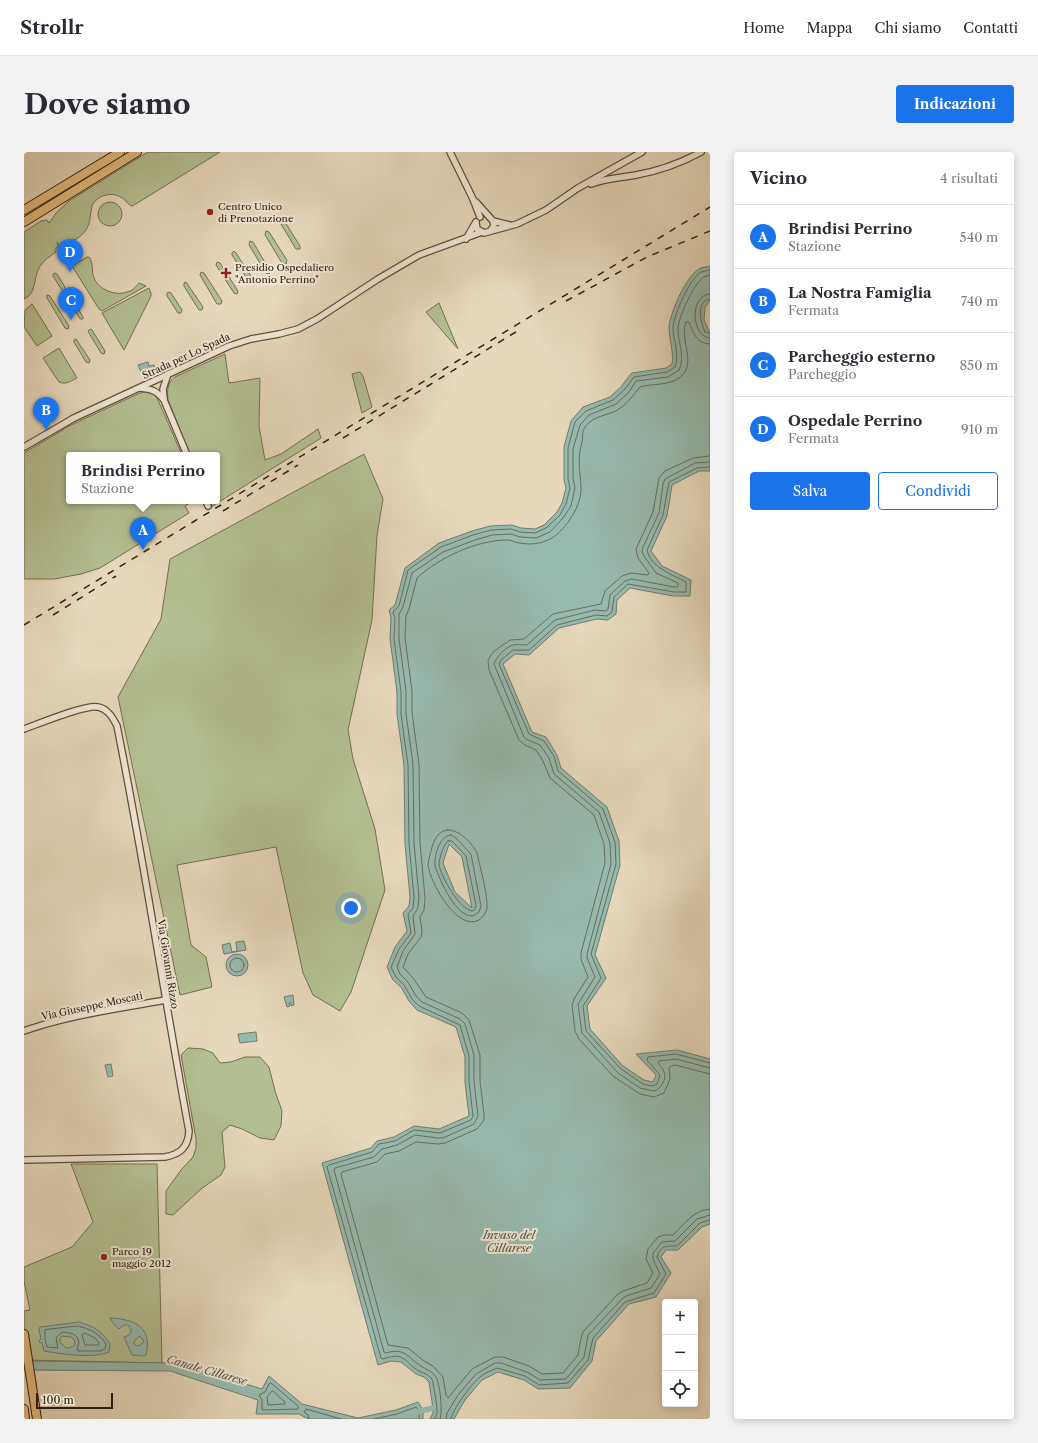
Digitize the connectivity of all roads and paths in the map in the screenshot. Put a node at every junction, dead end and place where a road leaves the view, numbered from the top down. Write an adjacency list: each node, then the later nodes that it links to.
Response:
1 (120, 152): 8 (highway)
2 (137, 152): 12 (highway)
3 (450, 152): 7 (street)
4 (642, 152): 6 (street)
5 (701, 152): 6 (street)
6 (578, 188): 14 (street)
7 (473, 199): 9 (street); 10 (street)
8 (24, 210)
9 (487, 215): 10 (street); 11 (street)
10 (480, 217): 13 (street)
11 (493, 221): 14 (street); 15 (street)
12 (24, 222)
13 (476, 223): 16 (street); 17 (street)
14 (510, 226): 15 (street)
15 (491, 230): 16 (street)
16 (482, 232): 17 (street, Strada per Lo Spada)
17 (466, 239): 18 (street, Strada per Lo Spada)
18 (168, 374): 19 (street, Strada per Lo Spada); 21 (street)
19 (156, 380): 20 (street, Strada per Lo Spada); 21 (street)
20 (138, 388): 21 (street); 22 (street, Strada per Lo Spada)
21 (161, 391): 23 (street)
22 (24, 447)
23 (186, 452)
24 (24, 729): 25 (street, Via Giovanni Rizzo)
25 (165, 1000): 26 (street, Via Giuseppe Moscati); 27 (street, Via Giovanni Rizzo)
26 (24, 1031)
27 (24, 1160)
28 (24, 1334): 31 (highway)
29 (24, 1409): 30 (highway)
30 (25, 1419)
31 (37, 1419)

